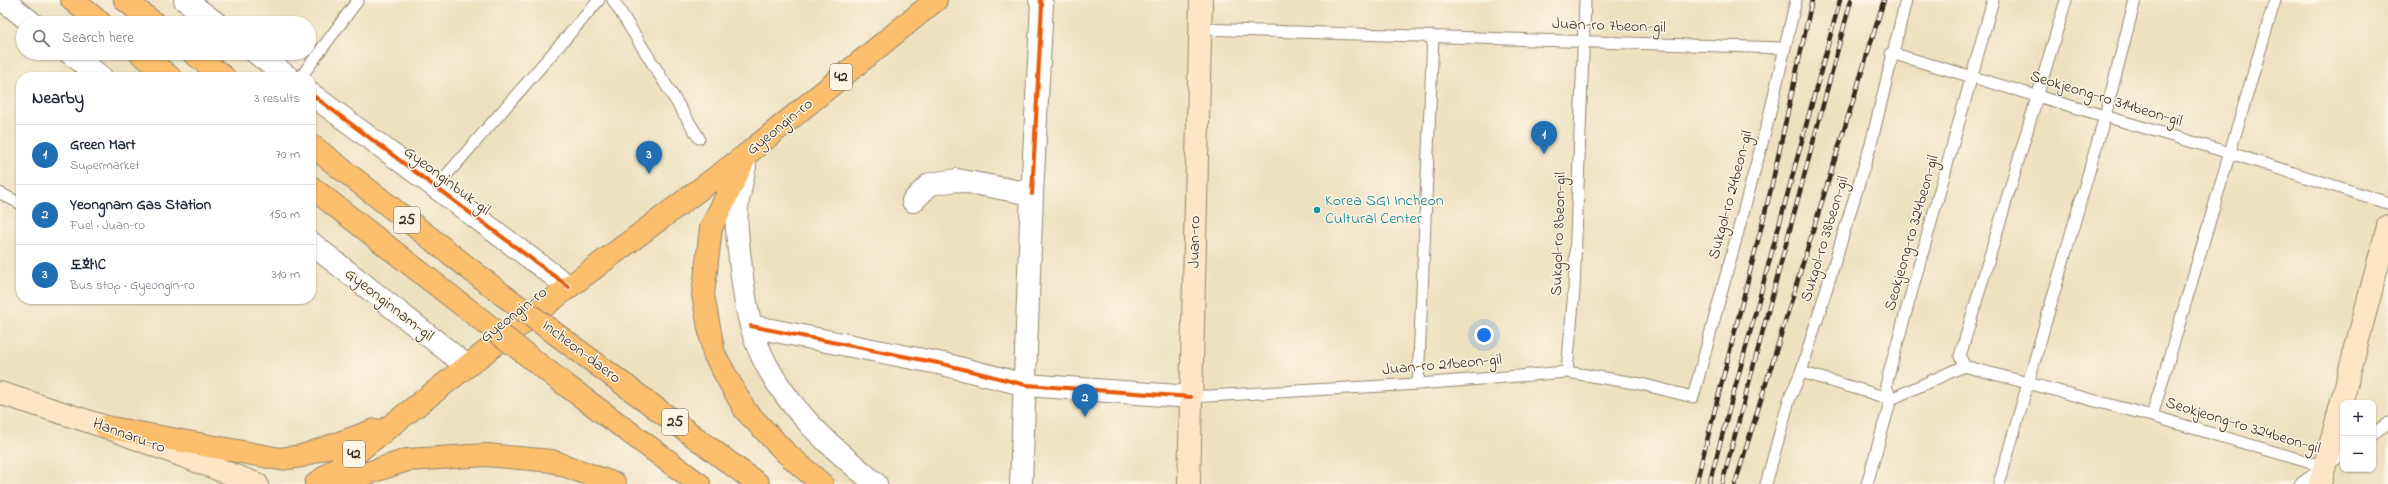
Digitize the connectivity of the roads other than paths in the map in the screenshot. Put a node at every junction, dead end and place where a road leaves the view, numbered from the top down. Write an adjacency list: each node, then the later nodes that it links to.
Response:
1 (3, 0): 18 (street)
2 (72, 0): 19 (main road)
3 (124, 0): 20 (main road)
4 (185, 0): 21 (street)
5 (358, 0): 26 (lane)
6 (599, 0): 46 (lane)
7 (613, 0): 42 (lane)
8 (936, 0): 45 (main road, Gyeongin-ro / 42)
9 (1040, 0): 49 (street)
10 (1201, 0): 22 (main road, Juan-ro)
11 (1585, 0): 24 (lane, Sukgol-ro 8beon-gil)
12 (1796, 0): 25 (lane, Sukgol-ro 24beon-gil)
13 (1906, 0): 27 (lane, Sukgol-ro 38beon-gil)
14 (1993, 0): 38 (lane)
15 (2066, 0): 39 (lane)
16 (2136, 0): 41 (lane)
17 (2275, 0): 44 (lane)
18 (23, 16)
19 (92, 16)
20 (145, 16)
21 (207, 16)
22 (1200, 29): 23 (lane, Juan-ro 7beon-gil); 65 (main road, Juan-ro)
23 (1433, 36): 24 (lane, Juan-ro 7beon-gil); 63 (lane)
24 (1582, 41): 25 (lane, Juan-ro 7beon-gil); 59 (lane, Sukgol-ro 8beon-gil)
25 (1783, 48): 66 (lane, Sukgol-ro 24beon-gil)
26 (316, 51)
27 (1891, 53): 38 (lane, Seokjeong-ro 314beon-gil); 60 (lane, Sukgol-ro 38beon-gil)
28 (79, 60): 33 (street)
29 (149, 60): 34 (main road)
30 (202, 60): 35 (main road)
31 (269, 60): 36 (street)
32 (308, 60): 37 (lane)
33 (95, 72)
34 (164, 72)
35 (218, 72)
36 (291, 72)
37 (298, 72)
38 (1973, 76): 39 (lane, Seokjeong-ro 314beon-gil); 67 (lane, Seokjeong-ro 324beon-gil)
39 (2037, 96): 41 (lane, Seokjeong-ro 314beon-gil); 58 (lane)
40 (316, 98): 55 (street, Gyeonginbuk-gil)
41 (2105, 116): 44 (lane, Seokjeong-ro 314beon-gil); 61 (lane)
42 (699, 138)
43 (316, 149): 80 (main road, Incheon-daero / 25, bridge)
44 (2230, 153): 52 (lane, Seokjeong-ro 314beon-gil); 68 (lane, Seokjeong-ro 324beon-gil)
45 (747, 154): 55 (main road, Gyeongin-ro / 42); 56 (street); 81 (main road)
46 (444, 178)
47 (316, 191): 79 (main road, 25, bridge)
48 (0, 192): 50 (lane)
49 (1032, 194): 51 (street); 62 (street)
50 (16, 201)
51 (913, 201)
52 (2388, 203)
53 (2388, 226): 74 (main road)
54 (316, 247): 57 (street, Gyeonginnam-gil)
55 (569, 287): 57 (main road, Gyeongin-ro / 42)
56 (751, 326): 62 (street); 82 (street)
57 (467, 366): 70 (main road, Gyeongin-ro / 42)
58 (1964, 366): 61 (lane, Seokjeong-ro 324beon-gil); 67 (lane)
59 (1567, 372): 63 (lane, Juan-ro 21beon-gil); 66 (lane, Juan-ro 21beon-gil)
60 (1801, 372): 67 (lane); 85 (lane, Sukgol-ro 38beon-gil)
61 (2028, 382): 68 (lane, Seokjeong-ro 324beon-gil); 87 (lane)
62 (1026, 384): 65 (street); 83 (street)
63 (1418, 384): 65 (lane, Juan-ro 21beon-gil)
64 (0, 393): 71 (main road, Hannaru-ro)
65 (1191, 397): 84 (main road, Juan-ro)
66 (1693, 397)
67 (1891, 399): 86 (lane, Seokjeong-ro 324beon-gil)
68 (2152, 416): 74 (lane, Seokjeong-ro 324beon-gil)
69 (2388, 423): 72 (lane)
70 (393, 424): 71 (main road); 76 (main road, Gyeongin-ro / 42)
71 (106, 427): 75 (main road, Hannaru-ro)
72 (2376, 432)
73 (2340, 457): 74 (lane)
74 (2322, 476): 88 (lane)
75 (257, 484)
76 (316, 484)
77 (335, 484): 78 (main road)
78 (615, 484)
79 (699, 484)
80 (758, 484)
81 (822, 484)
82 (876, 484)
83 (1021, 484)
84 (1189, 484)
85 (1766, 484)
86 (1867, 484)
87 (1998, 484)
88 (2300, 484)

